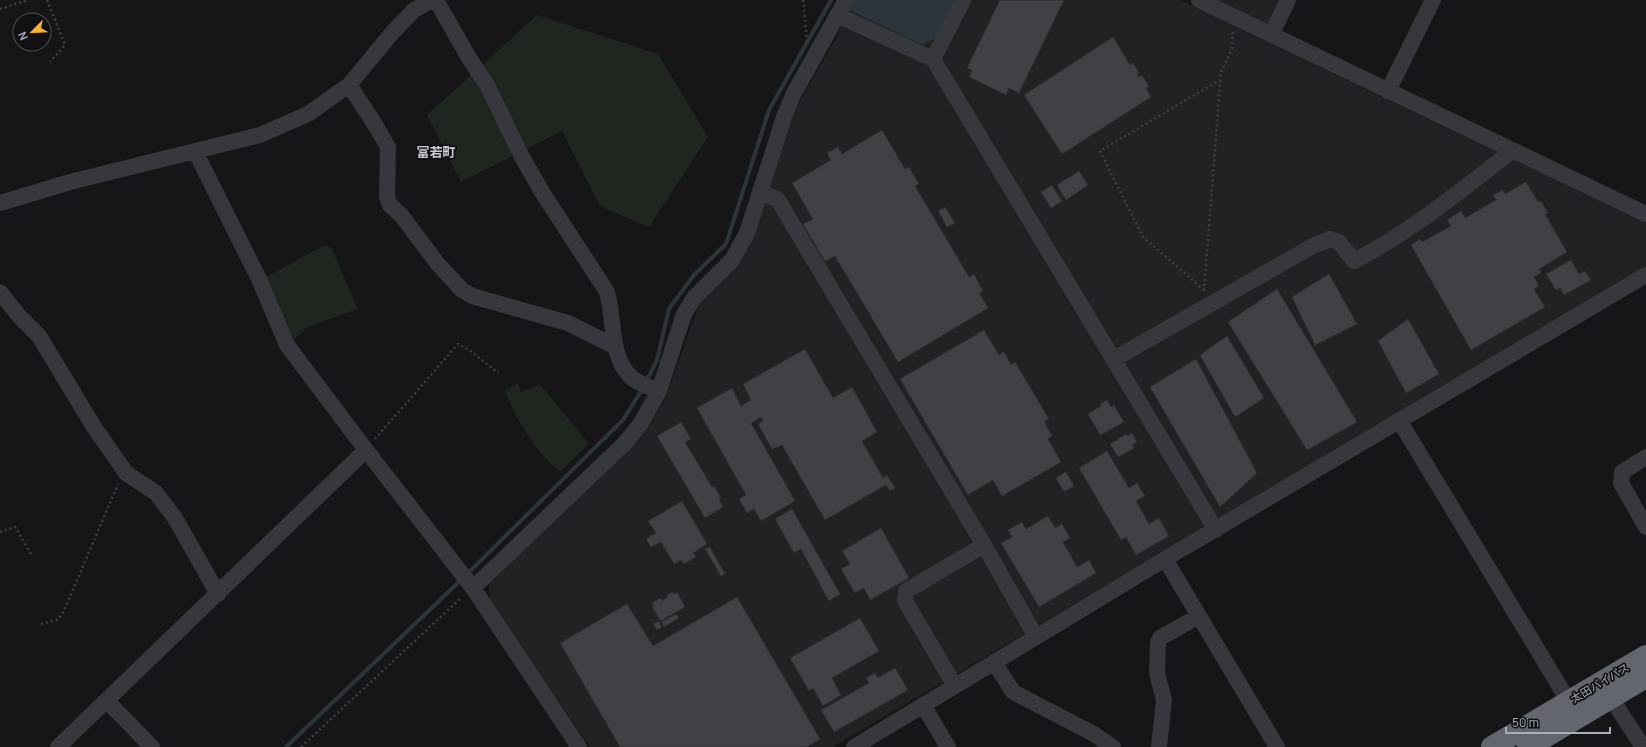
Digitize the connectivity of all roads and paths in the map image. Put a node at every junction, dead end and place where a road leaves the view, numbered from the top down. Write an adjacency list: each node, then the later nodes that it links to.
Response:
1 (28, 0): 11 (path)
2 (47, 0): 16 (path)
3 (432, 0): 19 (street)
4 (436, 0): 30 (street)
5 (803, 0): 17 (path)
6 (846, 0): 12 (street)
7 (963, 0): 15 (street)
8 (1199, 0): 13 (street)
9 (1288, 0): 14 (street)
10 (1433, 0): 20 (street)
11 (0, 9)
12 (837, 15): 15 (street); 17 (street)
13 (1234, 16): 14 (street); 18 (path)
14 (1271, 35): 20 (street)
15 (933, 59): 31 (street)
16 (50, 62)
17 (809, 65): 23 (street)
18 (1220, 80): 27 (path); 27 (path)
19 (349, 85): 21 (street); 30 (street)
20 (1388, 91): 22 (street)
21 (195, 151): 24 (street); 35 (street)
22 (1512, 151): 25 (street); 29 (street)
23 (760, 191): 33 (street); 41 (street)
24 (0, 203)
25 (1646, 214)
26 (1646, 275): 34 (street)
27 (1204, 290): 29 (path)
28 (0, 292): 37 (street)
29 (1202, 309): 31 (street)
30 (616, 347): 33 (street)
31 (1114, 359): 39 (street)
32 (498, 374): 35 (path)
33 (648, 387): 44 (street)
34 (1399, 420): 39 (street); 55 (street)
35 (366, 450): 44 (street); 45 (street)
36 (1646, 457): 38 (street)
37 (126, 472): 45 (street); 47 (path)
38 (1646, 527)
39 (1216, 530): 43 (street)
40 (0, 532): 42 (path)
41 (984, 545): 48 (street); 52 (street)
42 (31, 554)
43 (1165, 559): 46 (street); 48 (street)
44 (467, 579): 59 (path); 60 (street)
45 (218, 594): 54 (street)
46 (1199, 616): 64 (street); 65 (street)
47 (41, 624)
48 (1036, 637): 50 (street)
49 (1646, 656): 55 (highway, 太田バイパス)
50 (994, 662): 52 (street); 63 (street)
51 (1646, 677): 53 (highway, 太田バイパス)
52 (955, 686): 56 (street)
53 (1611, 698): 67 (highway, 太田バイパス); 68 (street)
54 (107, 701): 57 (street); 58 (street)
55 (1569, 702): 66 (highway, 太田バイパス)
56 (923, 705): 61 (street); 62 (street)
57 (58, 747)
58 (152, 747)
59 (301, 747)
60 (579, 747)
61 (854, 747)
62 (948, 747)
63 (1113, 747)
64 (1159, 747)
65 (1277, 747)
66 (1492, 747)
67 (1528, 747)
68 (1642, 747)

